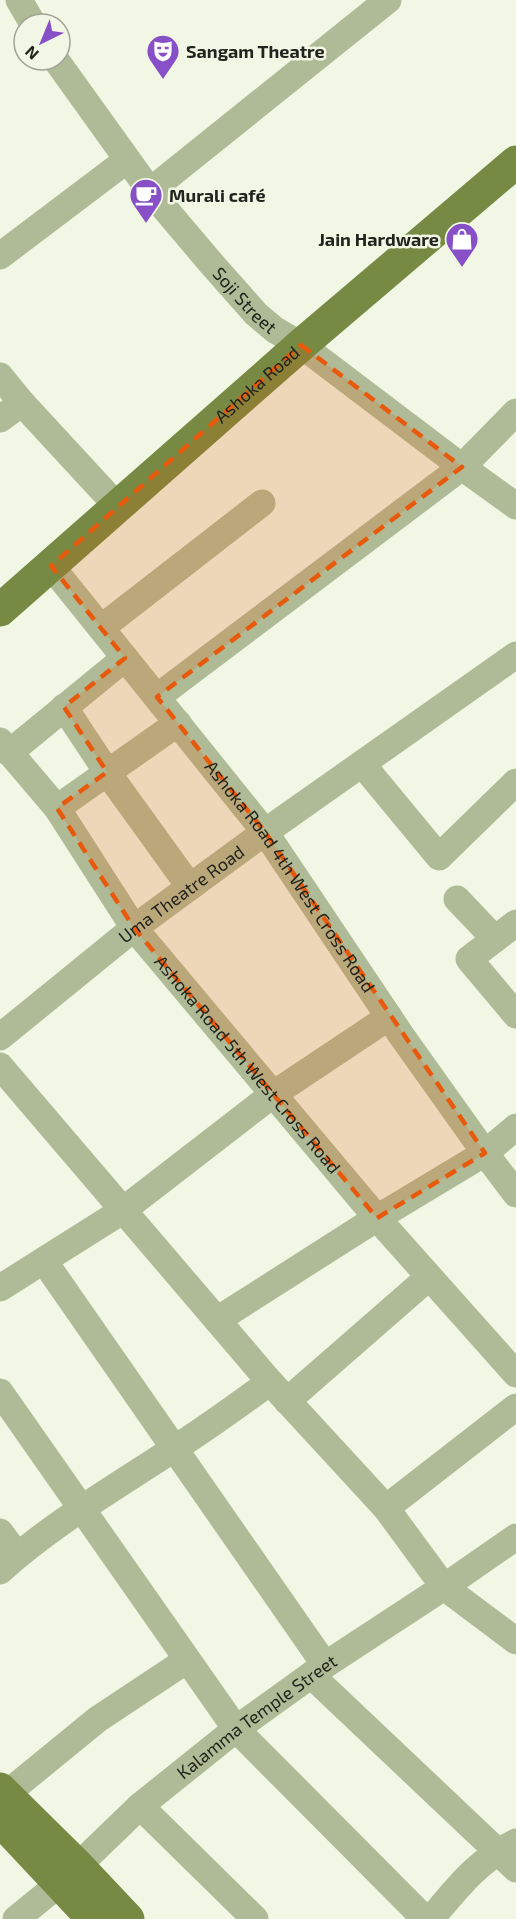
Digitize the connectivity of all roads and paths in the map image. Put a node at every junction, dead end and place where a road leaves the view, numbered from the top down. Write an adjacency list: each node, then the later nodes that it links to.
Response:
1 (388, 0): 5 (street)
2 (65, 72): 3 (street, Soji Street)
3 (127, 160): 5 (street, Soji Street); 6 (street)
4 (516, 162): 7 (main road, Ashoka Road)
5 (150, 191): 7 (street, Soji Street)
6 (0, 256)
7 (301, 345): 12 (street, Soji Street); 15 (main road, Ashoka Road)
8 (0, 376): 9 (street)
9 (22, 403): 11 (street); 15 (street)
10 (516, 412): 12 (street)
11 (0, 419)
12 (462, 467): 14 (street, Soji Street); 21 (street)
13 (262, 502): 18 (street)
14 (516, 506)
15 (118, 507): 16 (main road, Ashoka Road)
16 (51, 566): 17 (main road, Ashoka Road); 18 (street, Ashoka Road 4th West Cross Road)
17 (0, 610)
18 (101, 628): 20 (street, Ashoka Road 4th West Cross Road)
19 (516, 655): 25 (street, Uma Theatre Road)
20 (125, 657): 21 (street, Ashoka Road 4th West Cross Road); 22 (street)
21 (157, 697): 23 (street, Ashoka Road 4th West Cross Road)
22 (63, 707): 24 (street); 26 (street)
23 (178, 723): 26 (street); 29 (street, Ashoka Road 4th West Cross Road)
24 (5, 747): 28 (street, Ashoka Road 5th West Cross Road)
25 (362, 764): 27 (street); 29 (street, Uma Theatre Road)
26 (107, 772): 28 (street); 30 (street)
27 (515, 786)
28 (57, 808): 32 (street, Ashoka Road 5th West Cross Road)
29 (266, 832): 30 (street, Uma Theatre Road); 35 (street, Ashoka Road 4th West Cross Road)
30 (190, 887): 32 (street, Uma Theatre Road)
31 (457, 899): 33 (street)
32 (134, 928): 36 (street, Uma Theatre Road); 38 (street, Ashoka Road 5th West Cross Road)
33 (506, 931): 34 (street)
34 (516, 1015)
35 (389, 1017): 38 (street); 40 (street, Ashoka Road 4th West Cross Road)
36 (0, 1037)
37 (0, 1066): 42 (street)
38 (272, 1095): 42 (street); 43 (street, Ashoka Road 5th West Cross Road)
39 (516, 1127): 40 (street)
40 (484, 1153): 41 (street, Ashoka Road 4th West Cross Road); 43 (street)
41 (516, 1194)
42 (122, 1211): 44 (street); 47 (street)
43 (377, 1218): 45 (street, Ashoka Road 5th West Cross Road); 47 (street)
44 (44, 1261): 46 (street); 52 (street)
45 (429, 1277): 48 (street, Ashoka Road 5th West Cross Road); 49 (street)
46 (0, 1288)
47 (217, 1320): 49 (street)
48 (516, 1374)
49 (279, 1391): 52 (street); 54 (street)
50 (0, 1392): 53 (street)
51 (516, 1407): 54 (street)
52 (175, 1449): 53 (street); 61 (street)
53 (81, 1508): 57 (street); 60 (street)
54 (386, 1509): 58 (street)
55 (0, 1532): 57 (street)
56 (516, 1537): 58 (street, Kalamma Temple Street)
57 (9, 1563)
58 (444, 1587): 59 (street); 61 (street, Kalamma Temple Street)
59 (516, 1641)
60 (187, 1660): 62 (street); 63 (street)
61 (318, 1670): 62 (street, Kalamma Temple Street); 65 (street)
62 (236, 1729): 64 (street, Kalamma Temple Street); 71 (street)
63 (2, 1801): 66 (main road)
64 (140, 1806): 66 (street, Kalamma Temple Street); 70 (street)
65 (510, 1854): 72 (street)
66 (68, 1875): 67 (street, Kalamma Temple Street); 68 (main road); 69 (main road)
67 (16, 1919)
68 (93, 1919)
69 (128, 1919)
70 (255, 1919)
71 (425, 1919)
72 (431, 1919)

